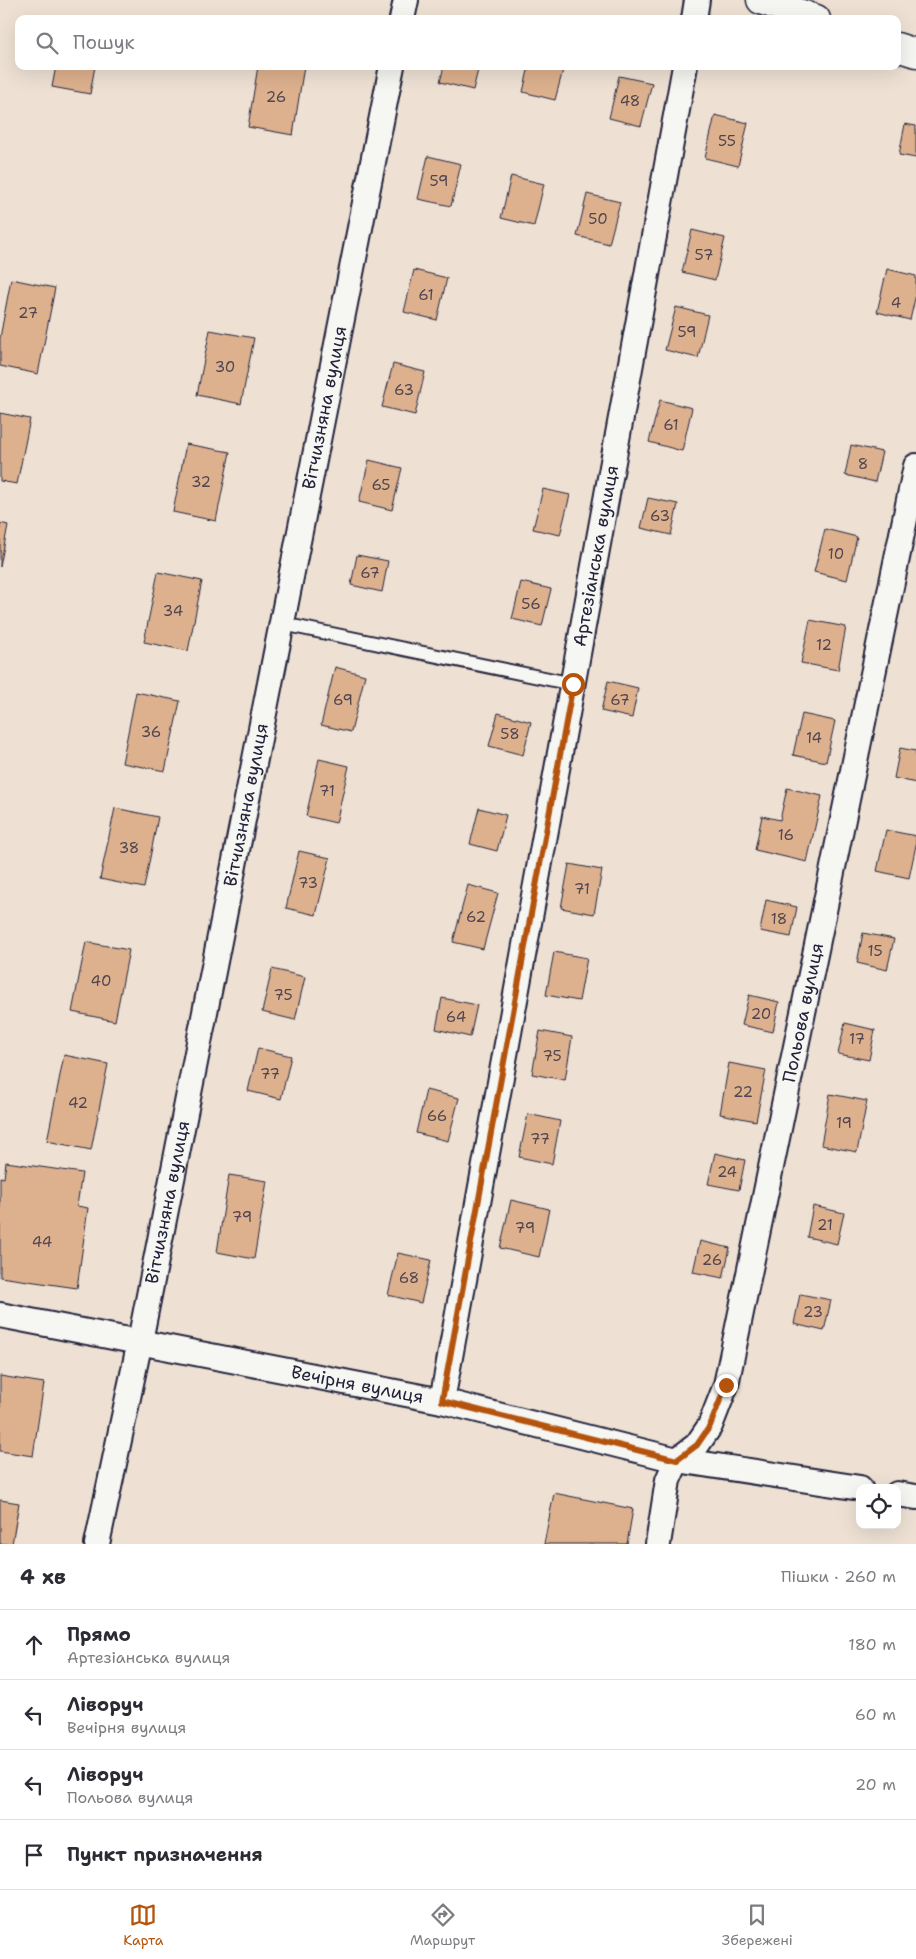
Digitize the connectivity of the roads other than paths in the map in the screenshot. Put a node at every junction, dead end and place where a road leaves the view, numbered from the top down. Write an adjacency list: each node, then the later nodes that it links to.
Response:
1 (406, 0): 4 (street)
2 (697, 0): 5 (street)
3 (761, 0): 6 (main road)
4 (403, 15)
5 (695, 15)
6 (804, 15)
7 (901, 48): 8 (main road)
8 (916, 53)
9 (391, 70): 12 (street, Вітчизняна вулиця)
10 (684, 70): 13 (street, Артезіанська вулиця)
11 (916, 466): 17 (street, Польова вулиця)
12 (283, 624): 13 (lane); 15 (street, Вітчизняна вулиця)
13 (573, 684): 16 (street, Артезіанська вулиця)
14 (0, 1316): 15 (street, Вечірня вулиця)
15 (140, 1341): 16 (street, Вечірня вулиця); 21 (street, Вітчизняна вулиця)
16 (442, 1401): 17 (street, Вечірня вулиця)
17 (677, 1460): 18 (street, Вечірня вулиця); 22 (street)
18 (856, 1487)
19 (901, 1495): 20 (street)
20 (916, 1497)
21 (98, 1544)
22 (658, 1544)

